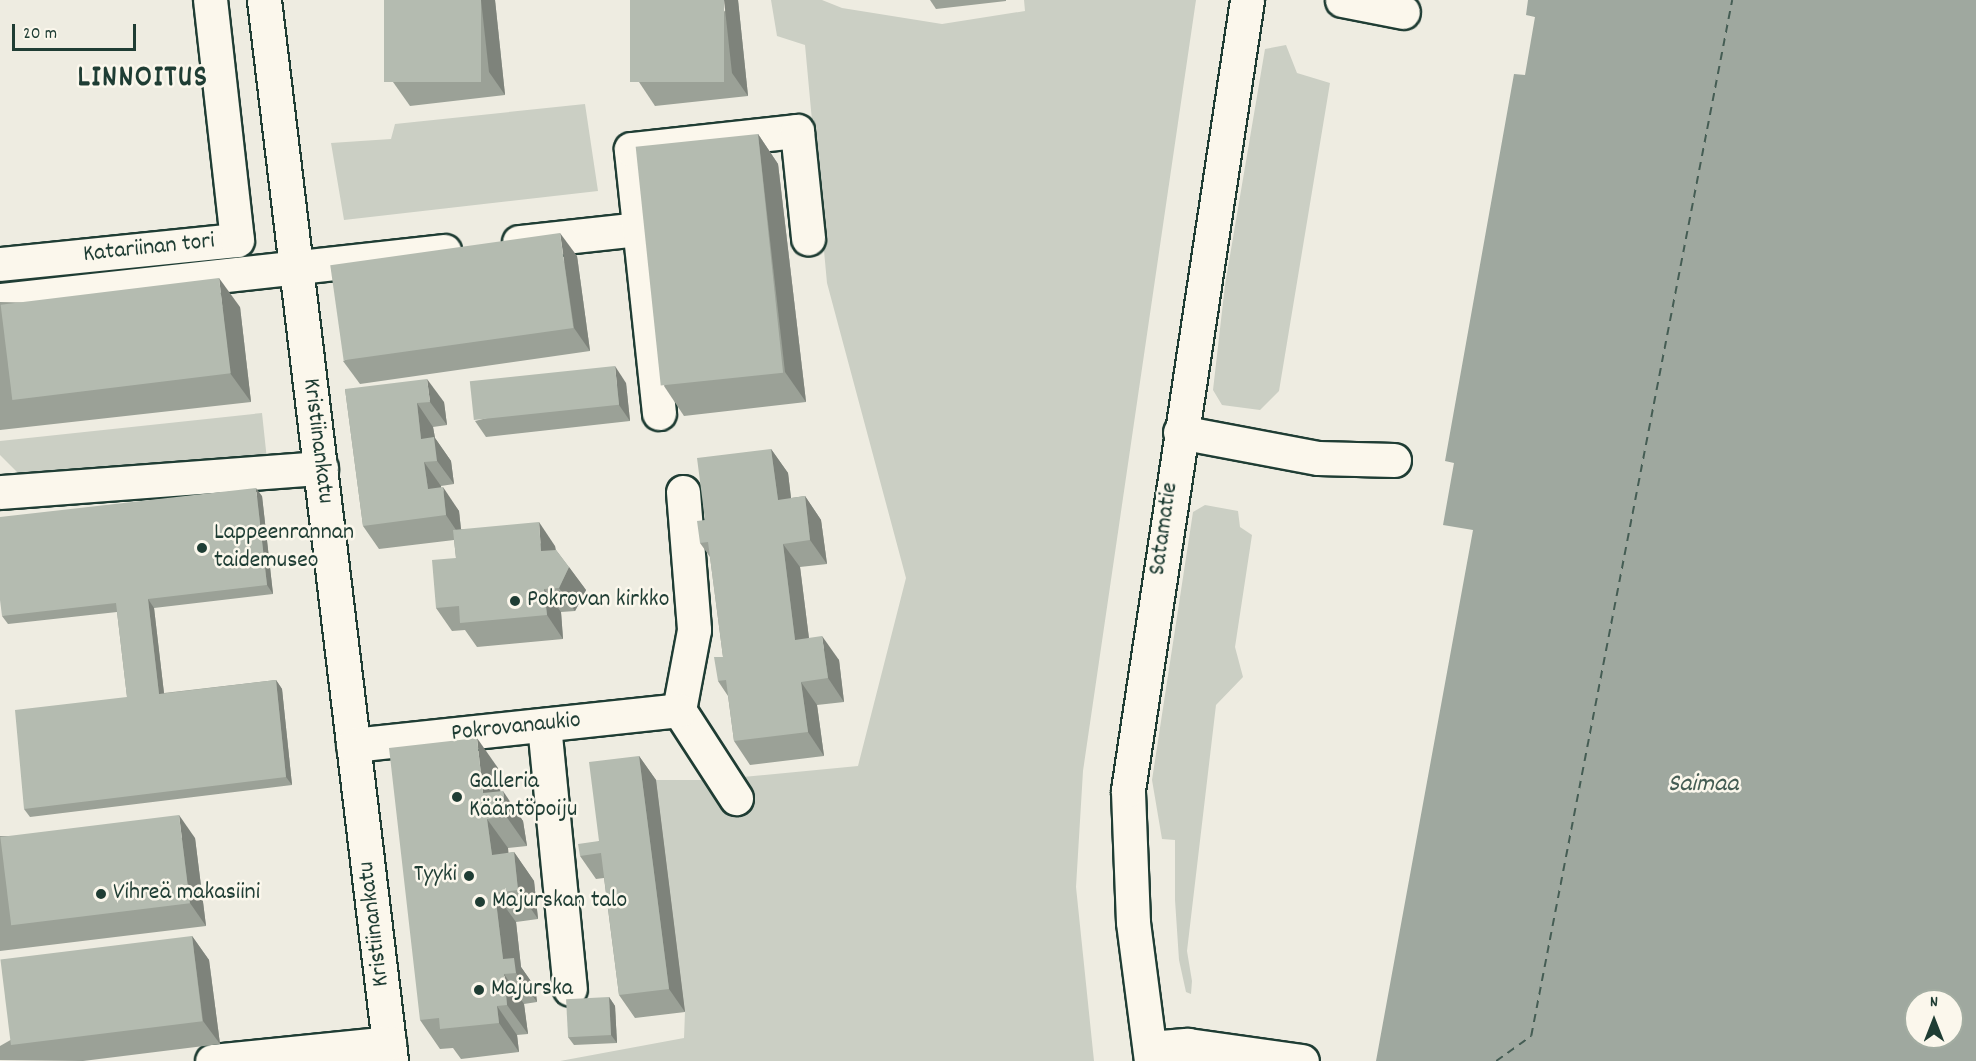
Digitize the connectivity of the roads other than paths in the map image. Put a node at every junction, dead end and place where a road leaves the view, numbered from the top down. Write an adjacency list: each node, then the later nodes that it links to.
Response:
1 (210, 0): 8 (street, Katariinan tori)
2 (264, 0): 9 (street, Kristiinankatu)
3 (1247, 0): 12 (street, Satamatie)
4 (1342, 0): 5 (street)
5 (1403, 12)
6 (639, 229): 7 (street); 9 (street); 11 (street)
7 (808, 238)
8 (0, 264)
9 (294, 267): 10 (street); 14 (street, Kristiinankatu)
10 (0, 300)
11 (659, 413)
12 (1180, 432): 13 (street); 23 (street, Satamatie)
13 (1394, 460)
14 (321, 468): 15 (street); 19 (street, Kristiinankatu)
15 (0, 492)
16 (683, 492): 17 (street)
17 (679, 710): 18 (street, Pokrovanaukio); 20 (street)
18 (544, 724): 19 (street, Pokrovanaukio); 21 (street)
19 (353, 745): 22 (street, Kristiinankatu)
20 (736, 798)
21 (570, 989)
22 (390, 1052): 24 (street)
23 (1151, 1054): 25 (street)
24 (212, 1061)
25 (1302, 1061)

